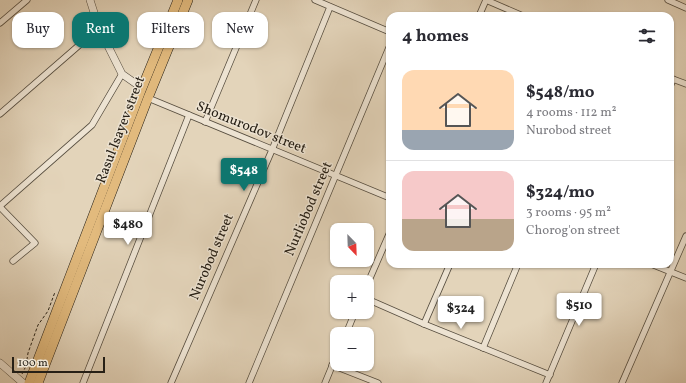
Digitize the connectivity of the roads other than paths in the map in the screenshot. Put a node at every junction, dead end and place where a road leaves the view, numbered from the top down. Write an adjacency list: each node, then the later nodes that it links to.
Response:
1 (27, 0): 14 (street)
2 (90, 0): 11 (street)
3 (178, 0): 22 (main road, Rasul Isayev street)
4 (188, 0): 23 (main road, Rasul Isayev street)
5 (256, 0): 26 (street)
6 (315, 0): 9 (street)
7 (486, 0): 12 (street); 13 (street)
8 (668, 0): 10 (street)
9 (330, 7): 15 (street); 27 (street, Nurobod street)
10 (686, 8)
11 (93, 12)
12 (481, 12)
13 (514, 12)
14 (0, 23)
15 (386, 30)
16 (75, 48): 24 (street)
17 (108, 48): 19 (street)
18 (386, 55): 28 (street, Nurliobod street)
19 (122, 74): 22 (street); 30 (street)
20 (674, 80): 21 (street)
21 (686, 84)
22 (142, 88): 51 (main road, Rasul Isayev street)
23 (148, 98): 25 (street, Shomurodov street); 52 (main road, Rasul Isayev street)
24 (0, 114)
25 (189, 115): 26 (street, Shomurodov street); 53 (street)
26 (205, 122): 27 (street, Shomurodov street)
27 (272, 150): 28 (street, Shomurodov street); 54 (street, Nurobod street)
28 (336, 176): 29 (street, Shomurodov street); 55 (street, Nurliobod street)
29 (386, 196)
30 (0, 206): 33 (street)
31 (686, 236): 34 (street)
32 (386, 241): 41 (street)
33 (13, 261)
34 (674, 263)
35 (448, 268): 44 (street)
36 (516, 268): 45 (street)
37 (594, 268): 49 (street)
38 (660, 268): 40 (street)
39 (672, 268): 40 (street)
40 (670, 272): 42 (street); 59 (street)
41 (371, 275)
42 (686, 278)
43 (374, 302): 44 (street)
44 (424, 324): 45 (street)
45 (483, 348): 49 (street)
46 (0, 363): 50 (street)
47 (330, 370): 56 (street)
48 (347, 371): 57 (street)
49 (550, 375): 58 (street)
50 (23, 383)
51 (29, 383)
52 (38, 383)
53 (83, 383)
54 (171, 383)
55 (250, 383)
56 (325, 383)
57 (378, 383)
58 (546, 383)
59 (622, 383)

